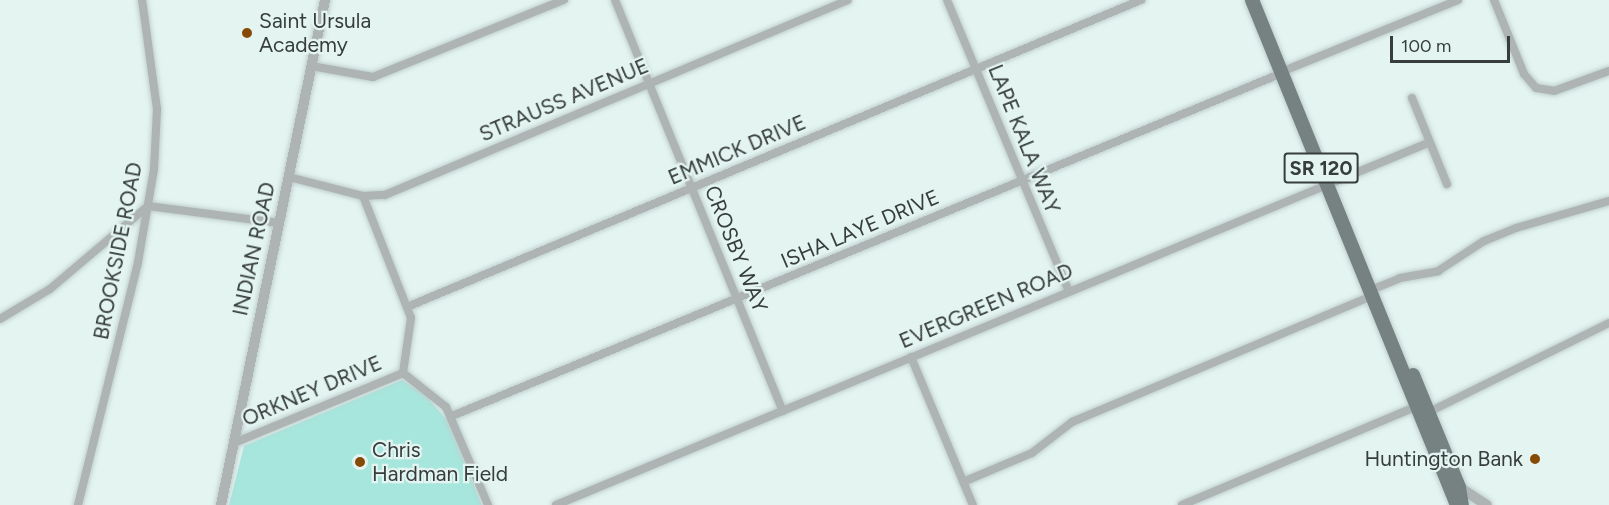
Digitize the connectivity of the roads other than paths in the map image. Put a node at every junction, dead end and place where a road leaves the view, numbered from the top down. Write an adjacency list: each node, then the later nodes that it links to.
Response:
1 (142, 0): 25 (street, BROOKSIDE ROAD)
2 (325, 0): 11 (street, INDIAN ROAD)
3 (564, 0): 11 (street)
4 (615, 0): 15 (street, CROSBY WAY)
5 (848, 0): 15 (street, STRAUSS AVENUE)
6 (947, 0): 12 (street, LAPE KALA WAY)
7 (1141, 0): 12 (street, EMMICK DRIVE)
8 (1252, 0): 14 (main road, SR 120)
9 (1458, 0): 14 (street, ISHA LAYE DRIVE)
10 (1494, 0): 13 (street)
11 (311, 66): 18 (street, INDIAN ROAD)
12 (976, 69): 19 (street, LAPE KALA WAY); 22 (street, EMMICK DRIVE)
13 (1609, 71)
14 (1281, 73): 19 (street, ISHA LAYE DRIVE); 20 (main road, SR 120)
15 (649, 84): 22 (street, CROSBY WAY); 23 (street, STRAUSS AVENUE)
16 (1412, 98): 17 (street)
17 (1430, 142): 20 (street, EVERGREEN ROAD); 21 (street)
18 (289, 177): 23 (street, STRAUSS AVENUE); 26 (street, INDIAN ROAD)
19 (1022, 181): 27 (street, LAPE KALA WAY); 29 (street, ISHA LAYE DRIVE)
20 (1327, 184): 27 (street, EVERGREEN ROAD); 28 (main road, SR 120)
21 (1448, 184)
22 (692, 188): 29 (street, CROSBY WAY); 30 (street, EMMICK DRIVE)
23 (363, 196): 30 (street)
24 (1609, 201): 28 (street)
25 (148, 206): 26 (street); 31 (street); 41 (street, BROOKSIDE ROAD)
26 (279, 223): 38 (street, INDIAN ROAD)
27 (1069, 292): 33 (street, EVERGREEN ROAD)
28 (1372, 292): 35 (main road, SR 120); 39 (street)
29 (737, 300): 36 (street, CROSBY WAY); 37 (street, ISHA LAYE DRIVE)
30 (407, 307): 34 (street)
31 (0, 320)
32 (1609, 323): 35 (street)
33 (911, 357): 36 (street, EVERGREEN ROAD); 39 (street)
34 (403, 373): 37 (street); 38 (street, ORKNEY DRIVE)
35 (1422, 410): 40 (main road, SR 120); 46 (street); 47 (main road, SR 120)
36 (783, 411): 44 (street, EVERGREEN ROAD)
37 (452, 416): 43 (street)
38 (234, 443): 42 (street, INDIAN ROAD)
39 (963, 482): 45 (street)
40 (1459, 487): 48 (main road, SR 120); 49 (street)
41 (78, 505)
42 (221, 505)
43 (488, 505)
44 (556, 505)
45 (973, 505)
46 (1182, 505)
47 (1457, 505)
48 (1462, 505)
49 (1487, 505)

